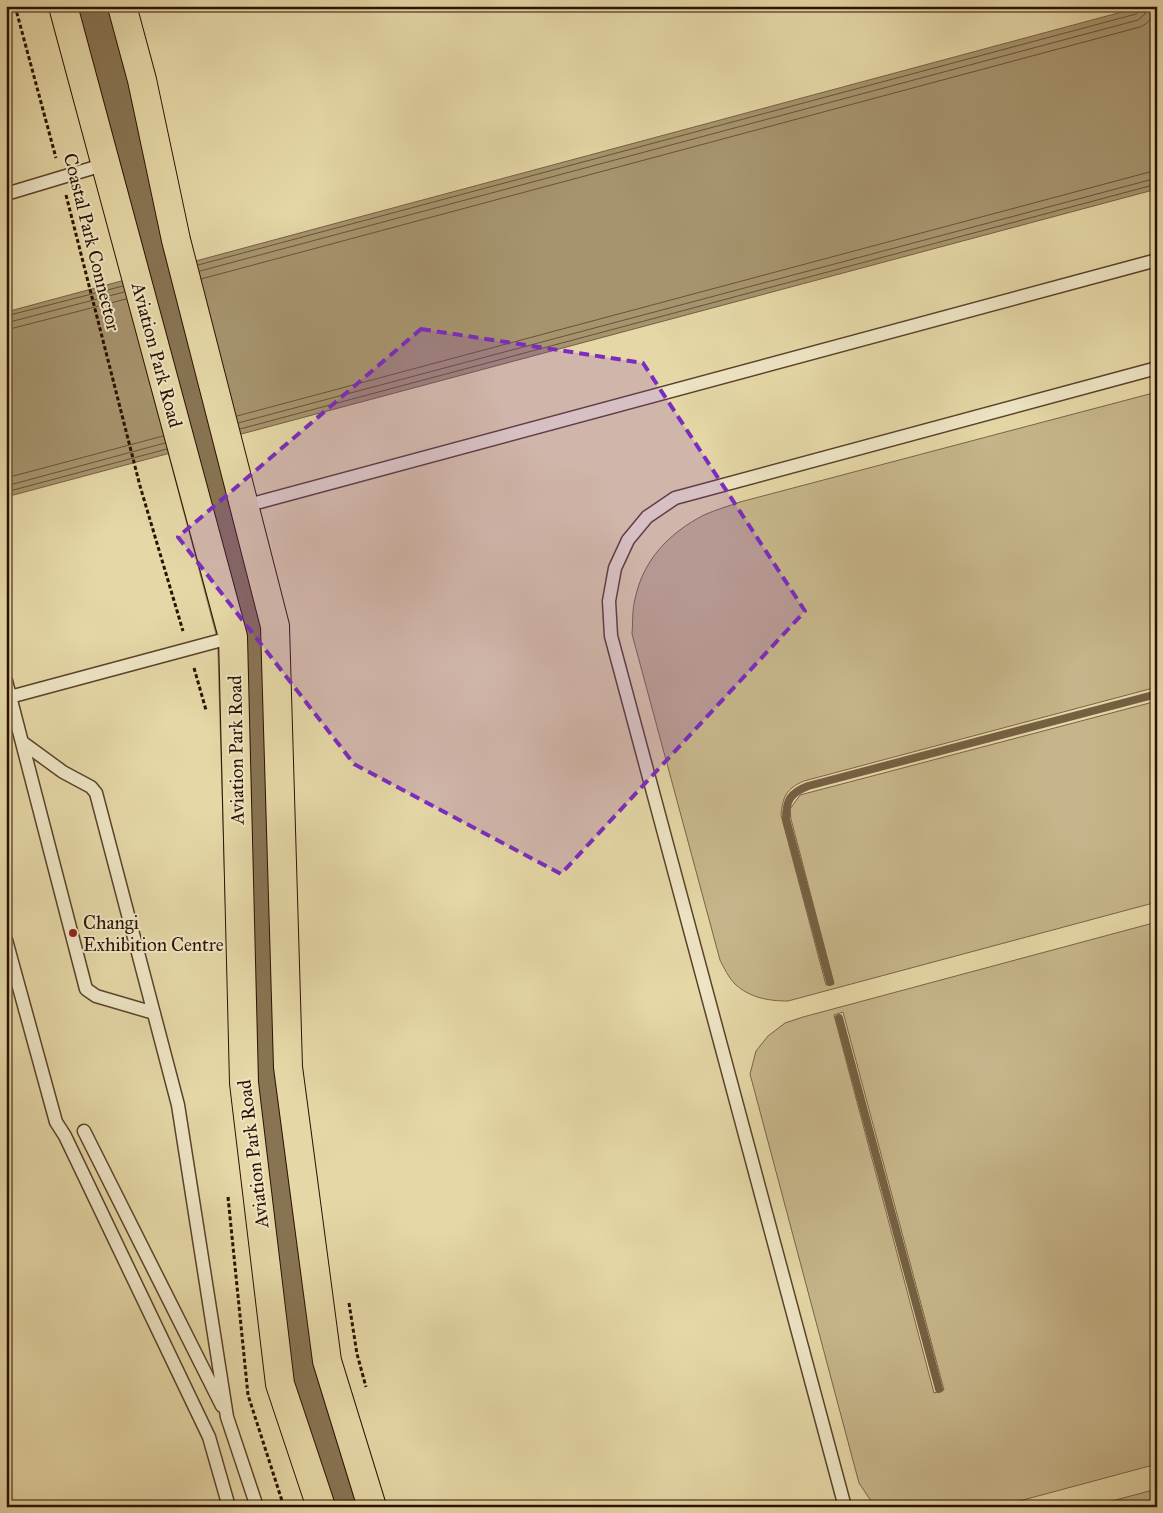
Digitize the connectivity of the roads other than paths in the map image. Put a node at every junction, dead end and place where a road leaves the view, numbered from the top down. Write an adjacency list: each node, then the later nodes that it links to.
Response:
1 (62, 6): 3 (main road, Aviation Park Road)
2 (122, 6): 7 (main road)
3 (106, 164): 4 (lane); 8 (main road, Aviation Park Road)
4 (6, 194)
5 (1157, 260): 7 (lane)
6 (1157, 368): 20 (lane)
7 (245, 506): 19 (main road)
8 (233, 637): 10 (lane); 18 (main road, Aviation Park Road)
9 (6, 681): 10 (lane)
10 (8, 698): 11 (lane)
11 (22, 742): 13 (lane); 13 (lane)
12 (6, 940): 16 (lane)
13 (154, 1013): 15 (lane)
14 (84, 1131): 15 (lane)
15 (228, 1417): 17 (lane)
16 (229, 1507)
17 (257, 1507)
18 (321, 1507)
19 (372, 1507)
20 (845, 1507)

